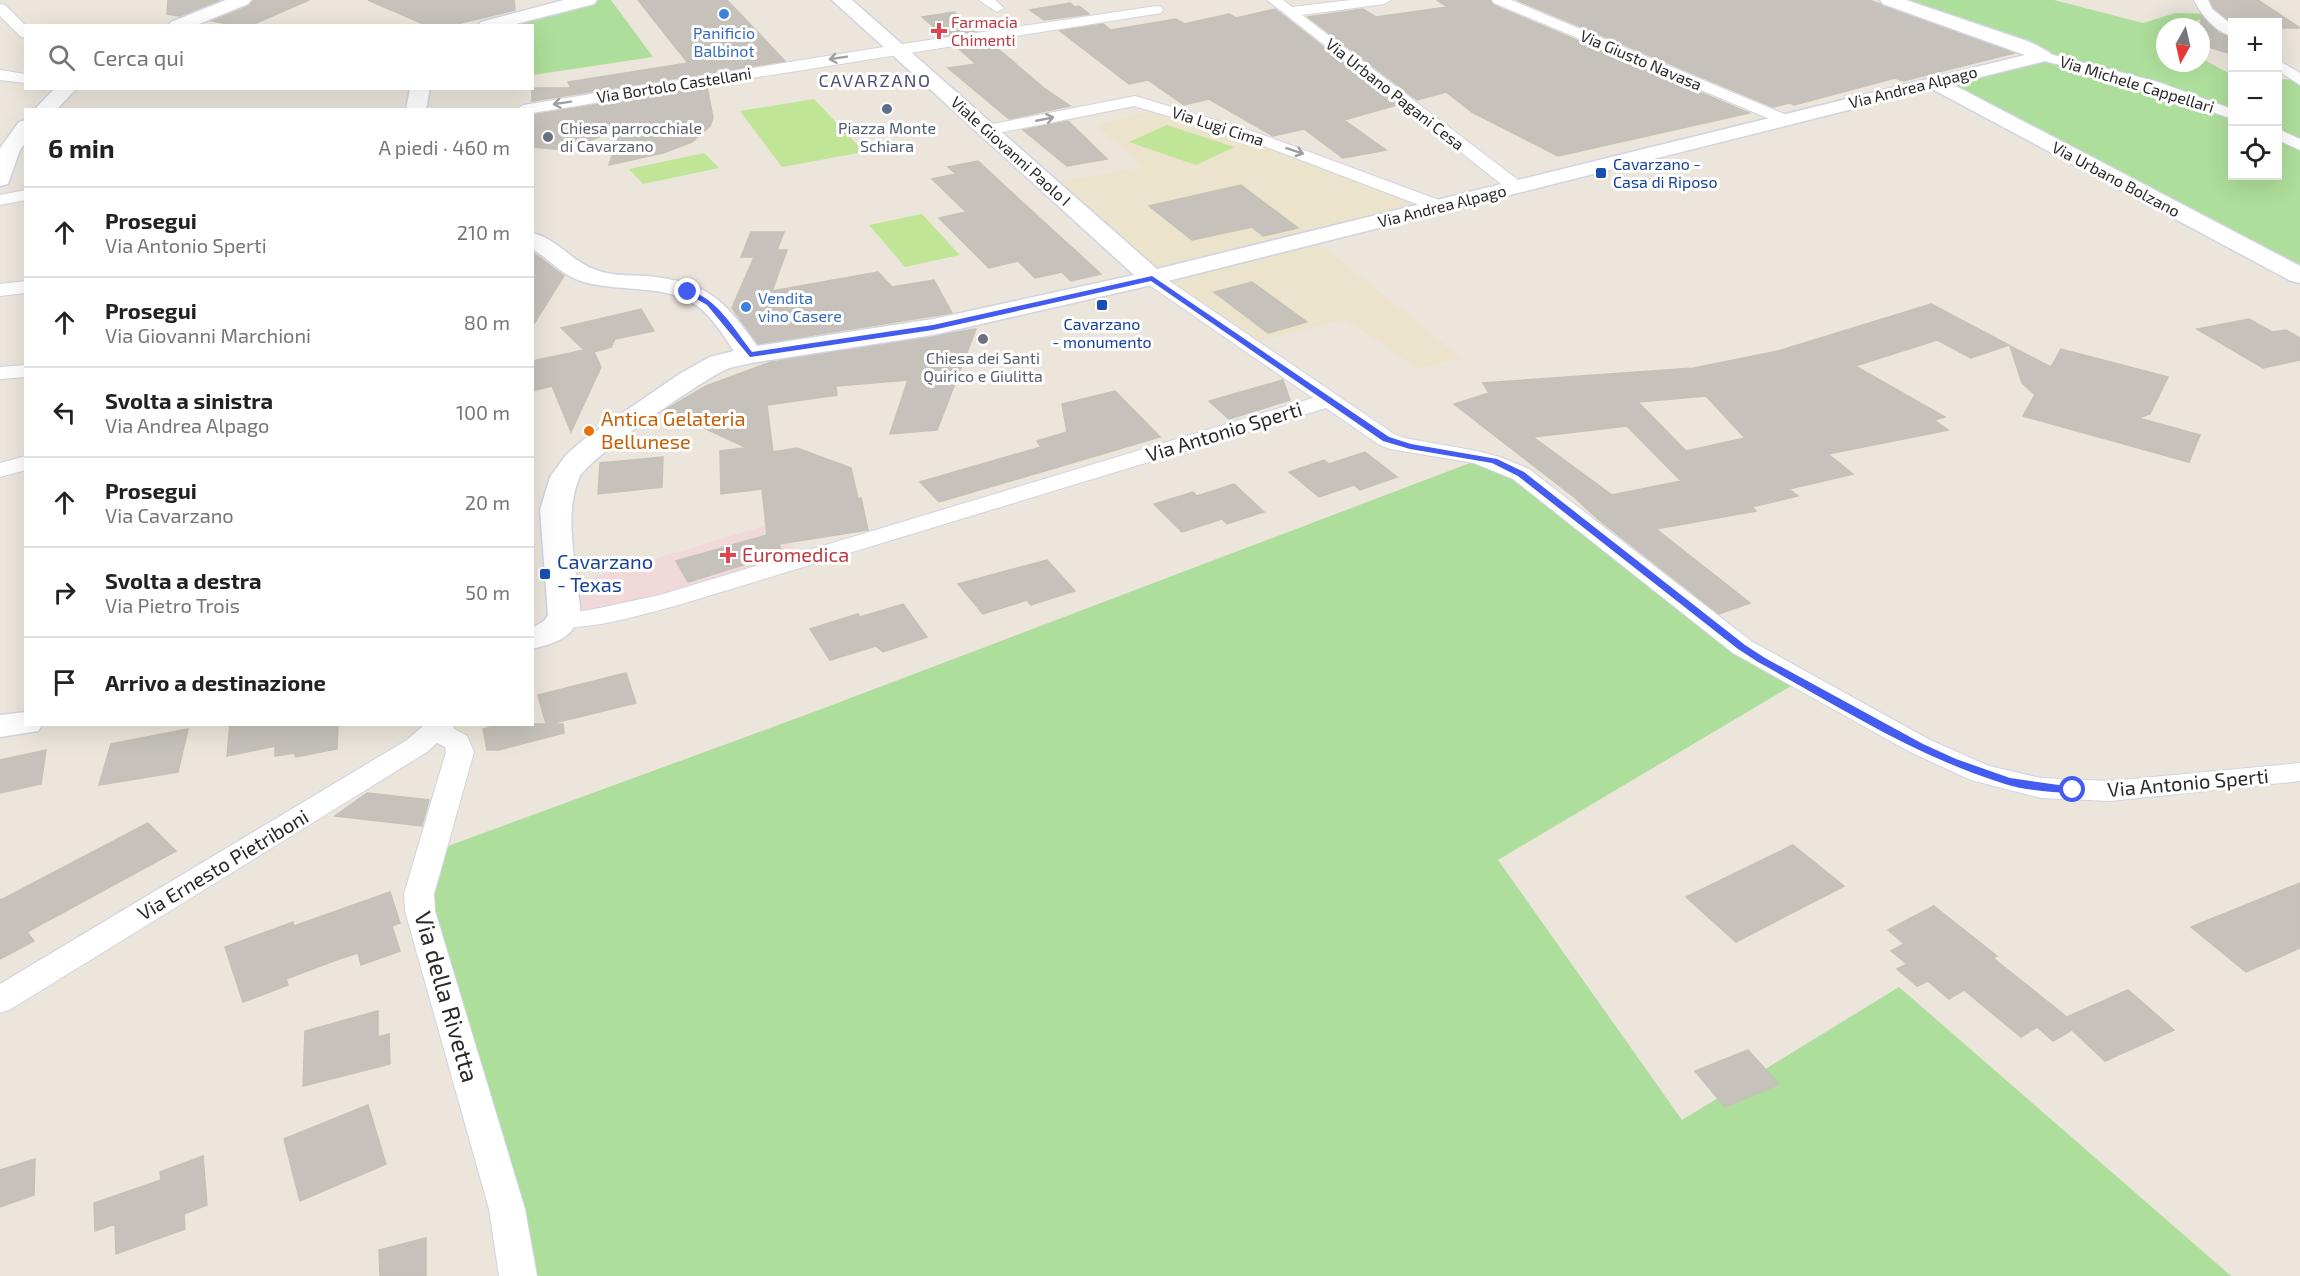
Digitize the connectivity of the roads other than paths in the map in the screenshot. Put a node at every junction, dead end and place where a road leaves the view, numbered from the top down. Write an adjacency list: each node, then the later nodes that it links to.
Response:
1 (242, 0): 12 (street)
2 (588, 0): 13 (street)
3 (842, 0): 16 (street, Viale Giovanni Paolo I)
4 (1274, 0): 11 (street, Via Urbano Pagani Cesa)
5 (1384, 0): 11 (street)
6 (1499, 0): 29 (street, Via Giusto Navasa)
7 (1889, 0): 17 (street)
8 (2201, 0): 14 (street)
9 (0, 8): 15 (street)
10 (1156, 10): 16 (street, Via Bortolo Castellani)
11 (1289, 12): 35 (street, Via Urbano Pagani Cesa)
12 (182, 24)
13 (494, 24)
14 (2228, 29)
15 (24, 32)
16 (896, 49): 27 (street, Via Bortolo Castellani, one-way to 27); 31 (street, Viale Giovanni Paolo I)
17 (2042, 56): 22 (street, Via Andrea Alpago); 28 (street, Via Michele Cappellari)
18 (2282, 67): 21 (street)
19 (0, 75): 20 (street)
20 (24, 79)
21 (2300, 80)
22 (1933, 82): 29 (street, Via Andrea Alpago); 40 (street, Via Urbano Bolzano)
23 (65, 90): 25 (street)
24 (420, 90): 26 (street)
25 (46, 108)
26 (416, 108)
27 (534, 108)
28 (2228, 113)
29 (1783, 119): 35 (street, Via Andrea Alpago)
30 (24, 129): 34 (street)
31 (988, 130): 38 (street, Via Lugi Cima, one-way to 38); 41 (street, Viale Giovanni Paolo I)
32 (2282, 136): 33 (street)
33 (2300, 145)
34 (0, 179)
35 (1516, 187): 38 (street, Via Andrea Alpago)
36 (24, 195): 37 (street)
37 (0, 200)
38 (1441, 207): 41 (street, Via Andrea Alpago)
39 (534, 241): 44 (street)
40 (2300, 276)
41 (1152, 278): 44 (street, Via Andrea Alpago); 47 (street)
42 (24, 287): 43 (street)
43 (0, 290)
44 (750, 355): 50 (street, Via Andrea Alpago)
45 (24, 371): 46 (street)
46 (0, 374)
47 (1329, 400): 50 (street, Via Antonio Sperti); 55 (street, Via Antonio Sperti)
48 (24, 464): 49 (street)
49 (0, 470)
50 (562, 620): 51 (street)
51 (534, 638)
52 (24, 723): 53 (street)
53 (0, 726)
54 (439, 728): 56 (street, Via Ernesto Pietriboni); 57 (street, Via della Rivetta)
55 (2300, 772)
56 (0, 1000)
57 (518, 1276)

